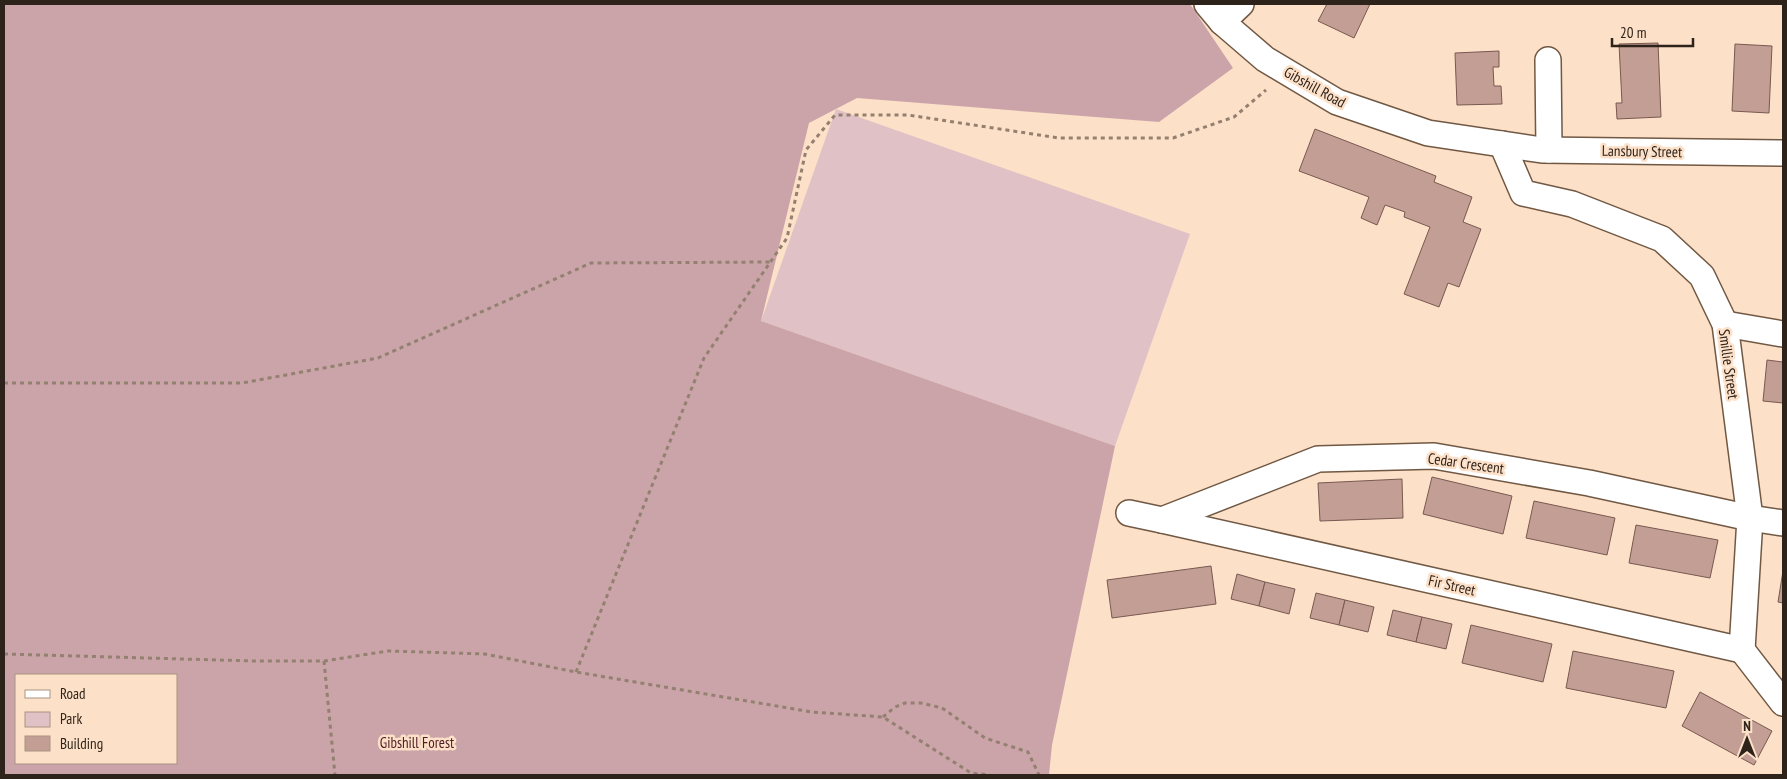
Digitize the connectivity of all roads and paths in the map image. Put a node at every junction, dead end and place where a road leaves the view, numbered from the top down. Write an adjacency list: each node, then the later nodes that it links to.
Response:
1 (1241, 4): 2 (street)
2 (1215, 13): 4 (street, Gibshill Road)
3 (1548, 60): 6 (street)
4 (1286, 72): 5 (street, Gibshill Road); 8 (path)
5 (1502, 144): 6 (street, Lansbury Street); 9 (street, Smillie Street)
6 (1549, 150): 7 (street, Lansbury Street)
7 (1783, 153)
8 (770, 262): 11 (path); 19 (path)
9 (1725, 324): 10 (street); 13 (street, Smillie Street)
10 (1783, 334)
11 (4, 383)
12 (1130, 513): 14 (street)
13 (1750, 518): 14 (street, Cedar Crescent); 15 (street, Cedar Crescent); 16 (street, Smillie Street)
14 (1162, 520): 16 (street, Fir Street)
15 (1783, 523)
16 (1742, 650): 20 (street)
17 (4, 654): 18 (path)
18 (324, 661): 19 (path); 22 (path)
19 (576, 672): 21 (path)
20 (1783, 703)
21 (883, 718): 23 (path); 24 (path)
22 (335, 775)
23 (990, 775)
24 (1039, 775)

